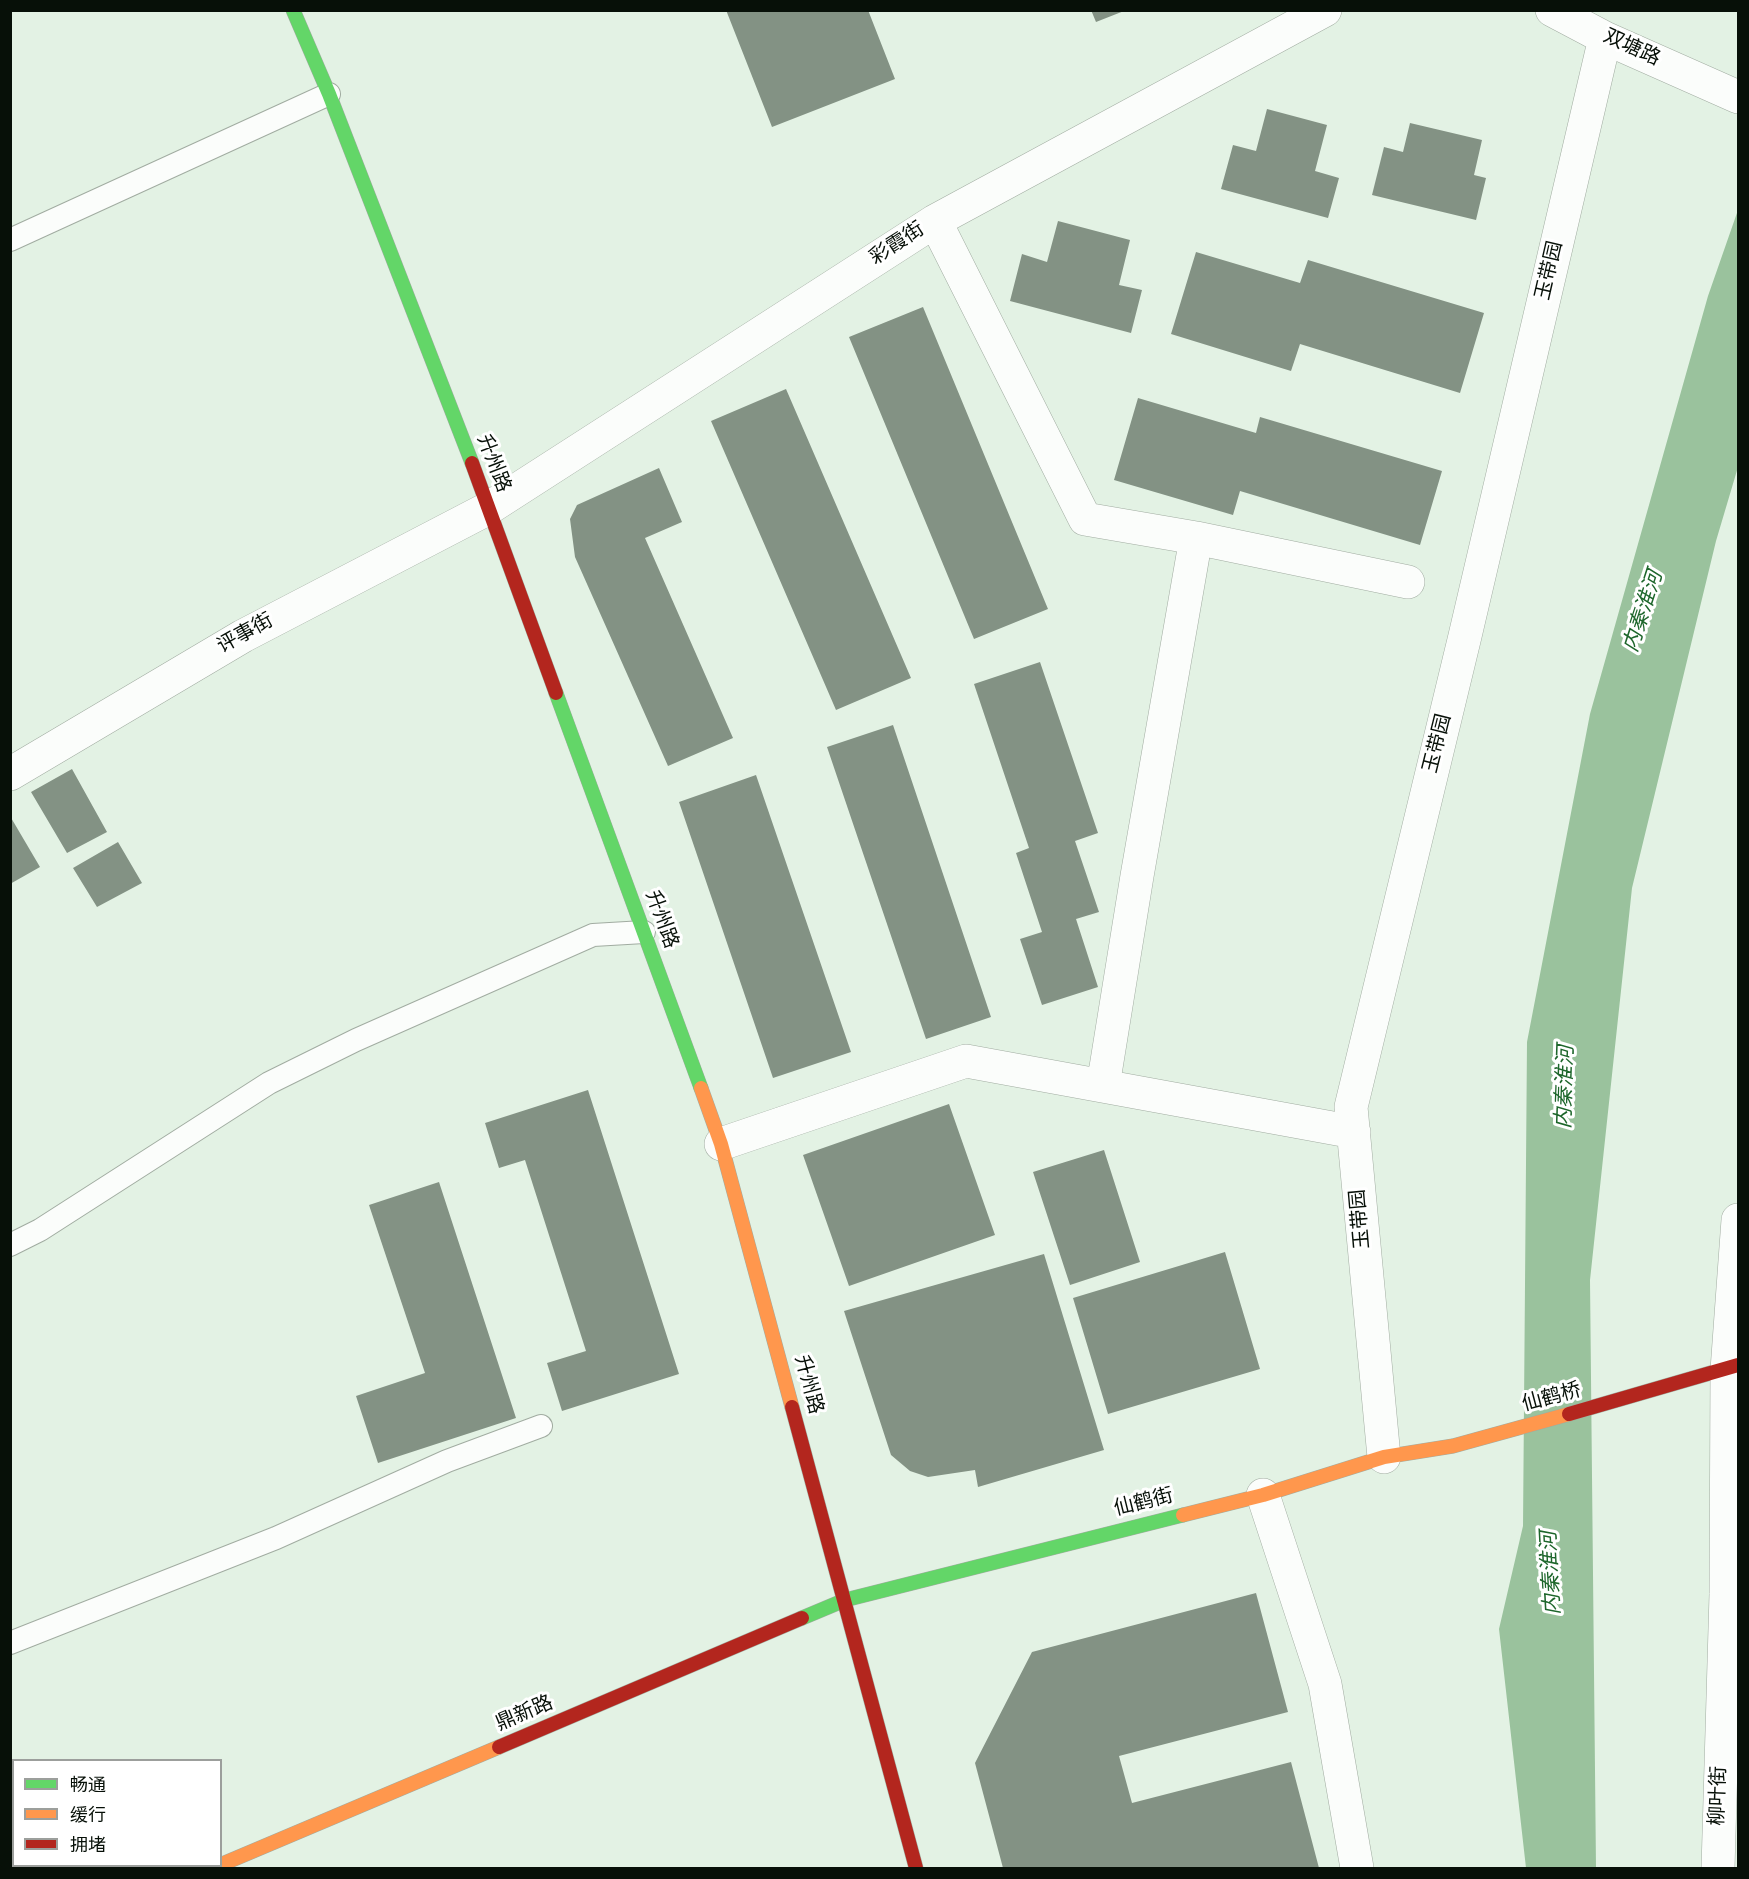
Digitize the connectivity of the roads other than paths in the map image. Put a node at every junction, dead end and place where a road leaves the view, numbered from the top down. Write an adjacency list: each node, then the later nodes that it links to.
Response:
1 (293, 10): 5 (main road, 升州路)
2 (1325, 10): 7 (street, 彩霞街)
3 (1552, 10): 4 (street, 双塘路)
4 (1605, 38): 6 (street, 双塘路); 15 (street, 玉带园)
5 (329, 94): 8 (lane); 9 (main road, 升州路)
6 (1738, 97)
7 (935, 221): 9 (street, 彩霞街); 10 (street)
8 (10, 240)
9 (489, 508): 12 (street, 评事街); 13 (main road, 升州路)
10 (1196, 537): 11 (street); 14 (street)
11 (1408, 582)
12 (10, 774)
13 (644, 932): 16 (main road, 升州路); 18 (lane)
14 (1103, 1086): 15 (street); 16 (street)
15 (1354, 1132): 22 (street, 玉带园)
16 (721, 1144): 24 (main road, 升州路)
17 (1738, 1220): 19 (street, 柳叶街)
18 (10, 1245)
19 (1733, 1368): 21 (main road, 仙鹤桥); 29 (street, 柳叶街)
20 (541, 1426): 25 (lane)
21 (1453, 1446): 22 (main road, 仙鹤街)
22 (1384, 1457): 23 (main road, 仙鹤街)
23 (1263, 1495): 24 (main road, 仙鹤街); 28 (street)
24 (845, 1600): 26 (main road, 鼎新路); 27 (main road, 升州路)
25 (10, 1642)
26 (222, 1864)
27 (916, 1869)
28 (1357, 1869)
29 (1718, 1869)

